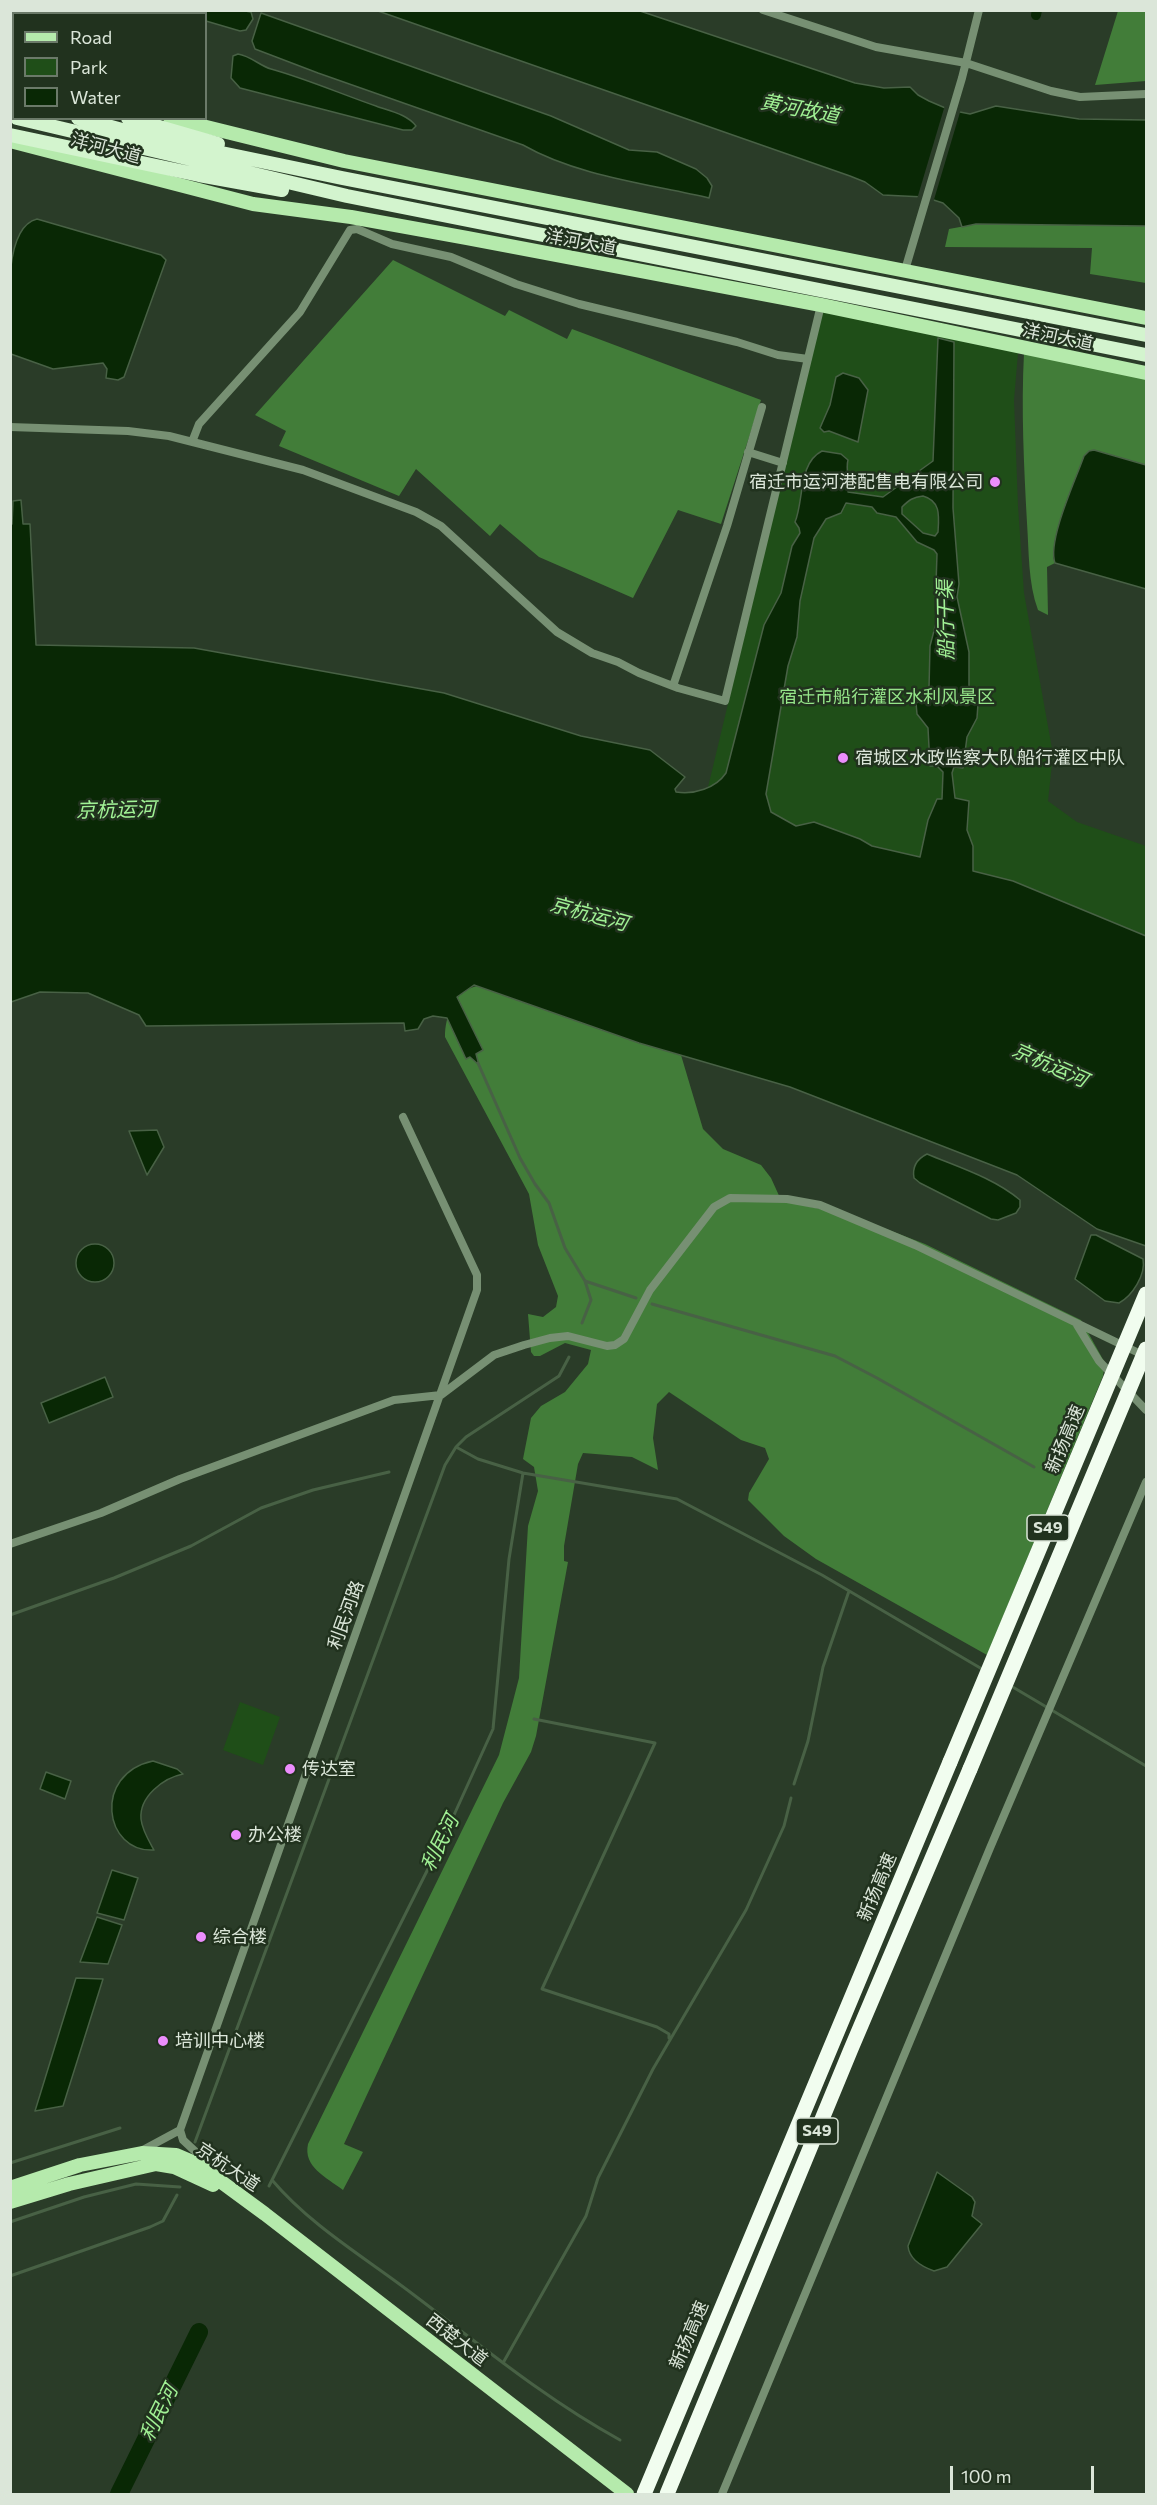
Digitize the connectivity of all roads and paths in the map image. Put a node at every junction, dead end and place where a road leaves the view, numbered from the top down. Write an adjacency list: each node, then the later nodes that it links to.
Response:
1 (763, 10): 3 (street)
2 (979, 10): 3 (street)
3 (966, 63): 4 (street); 13 (street)
4 (1146, 94)
5 (22, 120): 12 (highway, 洋河大道)
6 (85, 120): 11 (highway, 洋河大道)
7 (135, 120): 11 (highway)
8 (178, 120): 13 (main road, 洋河大道)
9 (10, 135): 12 (highway)
10 (10, 141): 14 (main road, 洋河大道)
11 (350, 180): 16 (highway, 洋河大道)
12 (345, 196): 17 (highway, 洋河大道)
13 (905, 270): 15 (main road, 洋河大道)
14 (821, 305): 18 (street); 19 (main road, 洋河大道)
15 (1146, 318)
16 (1146, 335)
17 (1146, 355)
18 (808, 359): 22 (street); 24 (street)
19 (1146, 373)
20 (762, 407): 23 (street)
21 (10, 427): 22 (street)
22 (192, 442): 25 (street)
23 (748, 452): 24 (street); 25 (street)
24 (783, 463): 25 (street)
25 (673, 686)
26 (403, 1117): 31 (street, 利民河路)
27 (1146, 1294): 40 (highway, 新扬高速 / S49, bridge)
28 (1077, 1325): 30 (street); 31 (street); 32 (street)
29 (1146, 1349): 42 (highway, S49, bridge)
30 (1146, 1357)
31 (441, 1395): 34 (street); 35 (street, 利民河路)
32 (1146, 1410)
33 (1146, 1482): 43 (street)
34 (10, 1544)
35 (180, 2130): 36 (street); 39 (street)
36 (134, 2154): 37 (main road, 京杭大道); 39 (main road, 京杭大道)
37 (10, 2188)
38 (10, 2202): 39 (main road, 京杭大道)
39 (265, 2214): 41 (main road, 西楚大道)
40 (647, 2488)
41 (627, 2494)
42 (667, 2494)
43 (722, 2494)

